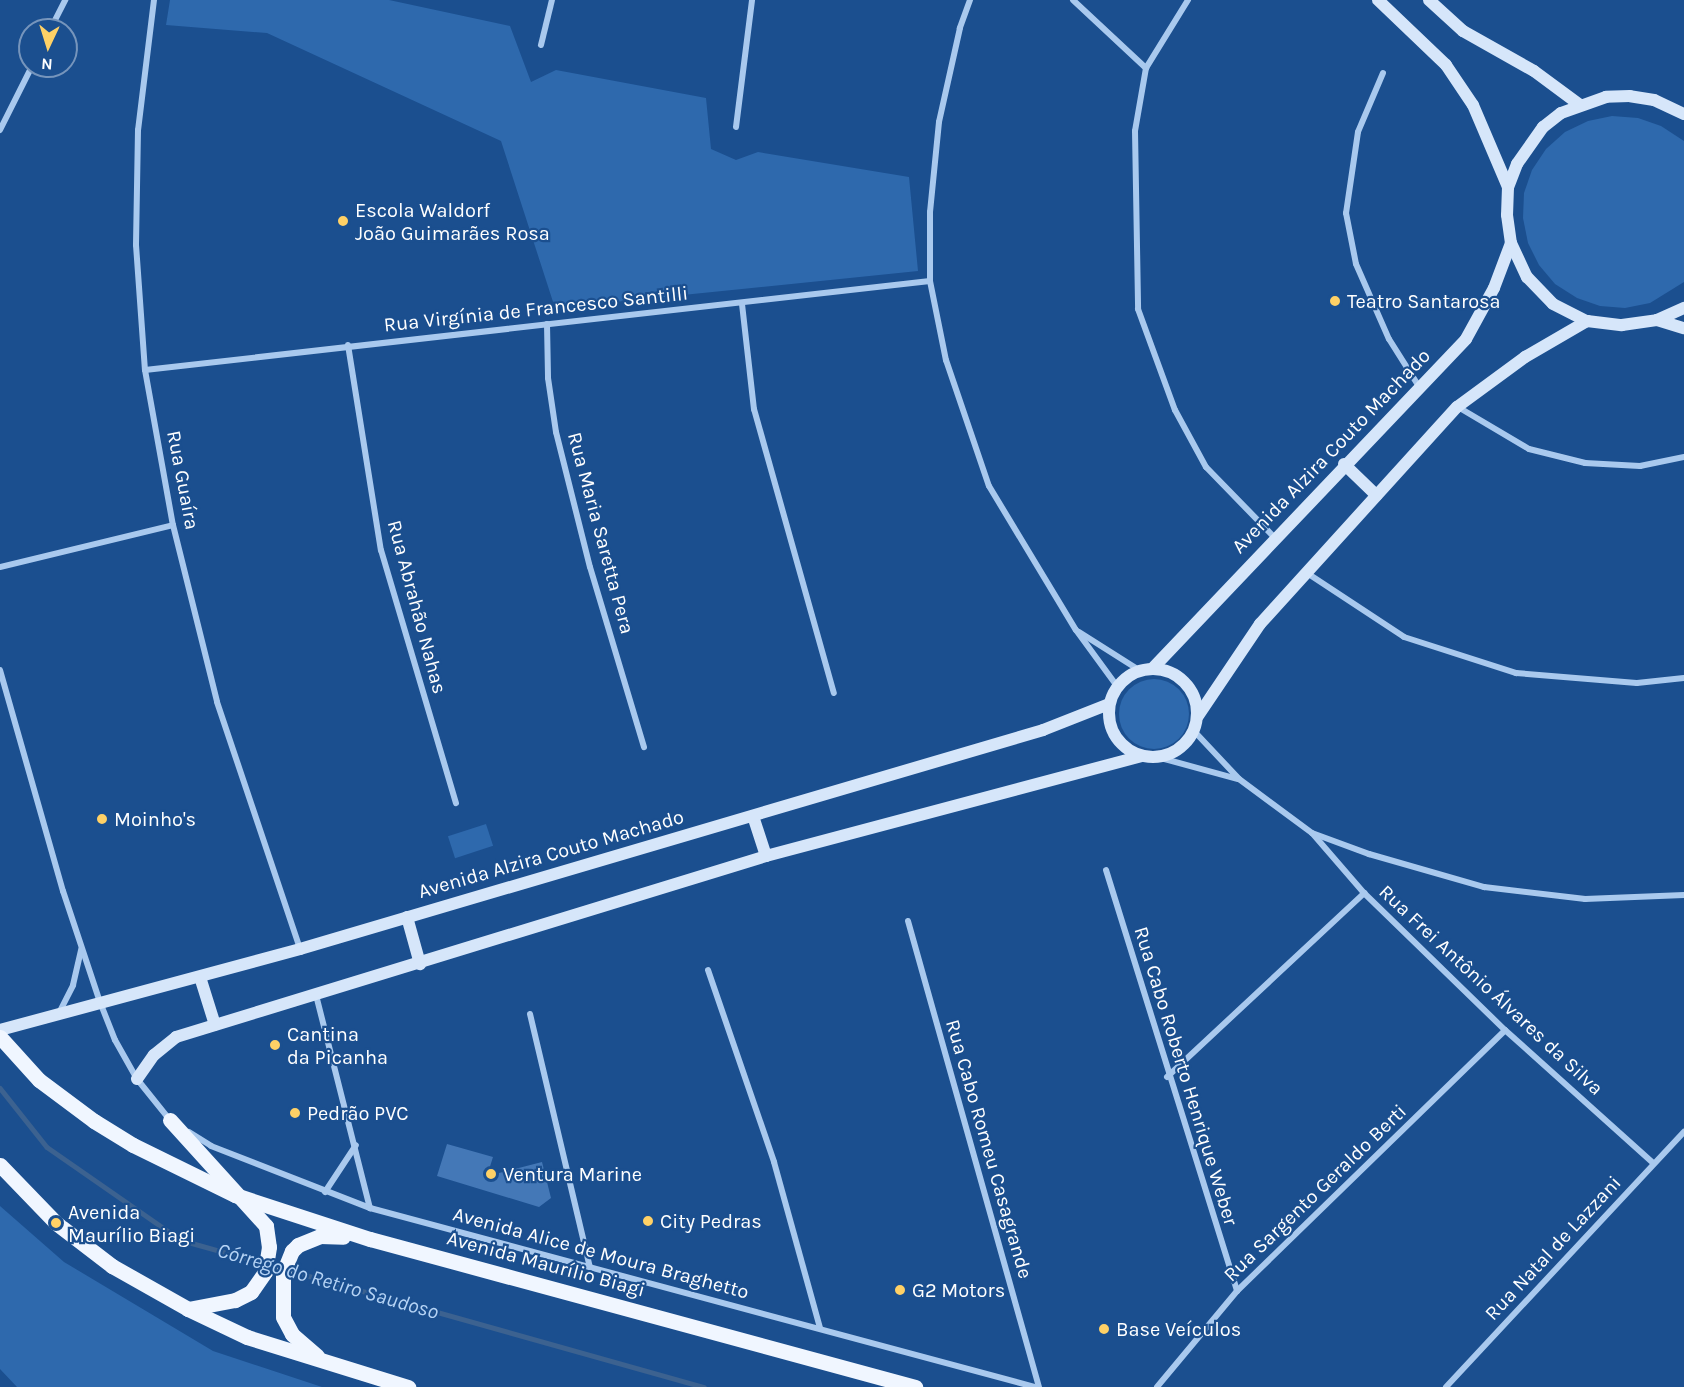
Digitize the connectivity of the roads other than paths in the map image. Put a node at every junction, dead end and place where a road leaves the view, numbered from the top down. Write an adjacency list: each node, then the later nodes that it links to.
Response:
1 (65, 0): 10 (street)
2 (154, 0): 29 (street, Rua Guaíra)
3 (552, 0): 11 (street)
4 (752, 0): 17 (street)
5 (970, 0): 21 (street)
6 (1073, 0): 12 (street)
7 (1188, 0): 12 (street)
8 (1378, 0): 19 (street)
9 (1430, 0): 15 (street)
10 (56, 18)
11 (541, 45)
12 (1146, 68): 36 (street)
13 (1383, 74): 30 (street)
14 (26, 78): 18 (street)
15 (1581, 105): 16 (street); 19 (street)
16 (1684, 114)
17 (736, 127)
18 (0, 130)
19 (1509, 187): 20 (street)
20 (1511, 243): 25 (street); 30 (street, Avenida Alzira Couto Machado)
21 (930, 280): 22 (street, Rua Virgínia de Francesco Santilli); 39 (street)
22 (742, 304): 26 (street, Rua Virgínia de Francesco Santilli); 45 (street)
23 (1684, 308): 24 (street)
24 (1657, 320): 25 (street); 27 (street)
25 (1587, 321): 31 (street)
26 (547, 324): 28 (street, Rua Virgínia de Francesco Santilli); 49 (street, Rua Maria Saretta Pera)
27 (1684, 328)
28 (348, 345): 29 (street, Rua Virgínia de Francesco Santilli); 53 (street, Rua Abrahão Nahas)
29 (146, 370): 35 (street, Rua Guaíra)
30 (1420, 388): 33 (street, Avenida Alzira Couto Machado)
31 (1457, 407): 32 (street); 34 (street)
32 (1684, 457)
33 (1344, 464): 34 (street); 36 (street, Avenida Alzira Couto Machado)
34 (1376, 495): 38 (street)
35 (174, 525): 37 (street); 63 (street, Rua Guaíra)
36 (1275, 538): 40 (street, Avenida Alzira Couto Machado)
37 (0, 567)
38 (1307, 572): 43 (street); 47 (street)
39 (1076, 630): 42 (street); 44 (street)
40 (1153, 668): 42 (street); 47 (street)
41 (0, 670): 62 (street)
42 (1138, 670): 44 (street)
43 (1684, 678)
44 (1117, 686): 46 (street)
45 (834, 693)
46 (1109, 704): 50 (street); 54 (street, Avenida Alzira Couto Machado)
47 (1198, 716): 48 (street)
48 (1194, 731): 51 (street); 52 (street)
49 (644, 747)
50 (1141, 756): 51 (street); 56 (street)
51 (1157, 757): 52 (street)
52 (1239, 780): 55 (street)
53 (456, 803)
54 (753, 816): 56 (street); 60 (street, Avenida Alzira Couto Machado)
55 (1312, 833): 58 (street, Rua Frei Antônio Álvares da Silva); 59 (street)
56 (766, 856): 64 (street)
57 (1106, 870): 75 (street, Rua Cabo Roberto Henrique Weber)
58 (1364, 893): 73 (street, Rua Frei Antônio Álvares da Silva); 75 (street)
59 (1684, 895)
60 (407, 916): 63 (street, Avenida Alzira Couto Machado); 64 (street)
61 (908, 921): 93 (street, Rua Cabo Romeu Casagrande)
62 (81, 945): 68 (street); 69 (street)
63 (300, 949): 66 (street, Avenida Alzira Couto Machado)
64 (420, 964): 67 (street)
65 (708, 970): 89 (street)
66 (200, 977): 68 (street, Avenida Alzira Couto Machado); 71 (street)
67 (316, 995): 71 (street); 79 (street)
68 (100, 1002): 69 (street, Avenida Alzira Couto Machado); 76 (street)
69 (58, 1014): 72 (street, Avenida Alzira Couto Machado)
70 (530, 1014): 86 (street)
71 (215, 1025): 76 (street)
72 (0, 1030)
73 (1505, 1030): 80 (street, Rua Frei Antônio Álvares da Silva); 87 (street, Rua Sargento Geraldo Berti)
74 (0, 1037): 83 (main road, Avenida Maurílio Biagi)
75 (1167, 1077): 87 (street, Rua Cabo Roberto Henrique Weber)
76 (137, 1079): 77 (street)
77 (170, 1120): 82 (street, Avenida Alice de Moura Braghetto); 83 (main road)
78 (1684, 1132): 80 (street, Rua Natal de Lazzani)
79 (357, 1144): 82 (street); 84 (street)
80 (1653, 1163): 95 (street, Rua Natal de Lazzani)
81 (0, 1164): 88 (main road)
82 (325, 1192): 84 (street, Avenida Alice de Moura Braghetto)
83 (235, 1196): 85 (main road, Avenida Maurílio Biagi); 88 (main road)
84 (370, 1208): 86 (street, Avenida Alice de Moura Braghetto)
85 (370, 1239): 90 (main road); 92 (main road, Avenida Maurílio Biagi)
86 (590, 1267): 89 (street, Avenida Alice de Moura Braghetto)
87 (1237, 1291): 94 (street, Rua Sargento Geraldo Berti)
88 (188, 1309): 90 (main road)
89 (820, 1328): 93 (street, Avenida Alice de Moura Braghetto)
90 (332, 1366): 91 (main road)
91 (408, 1387)
92 (915, 1387)
93 (1037, 1387)
94 (1157, 1387)
95 (1446, 1387)

